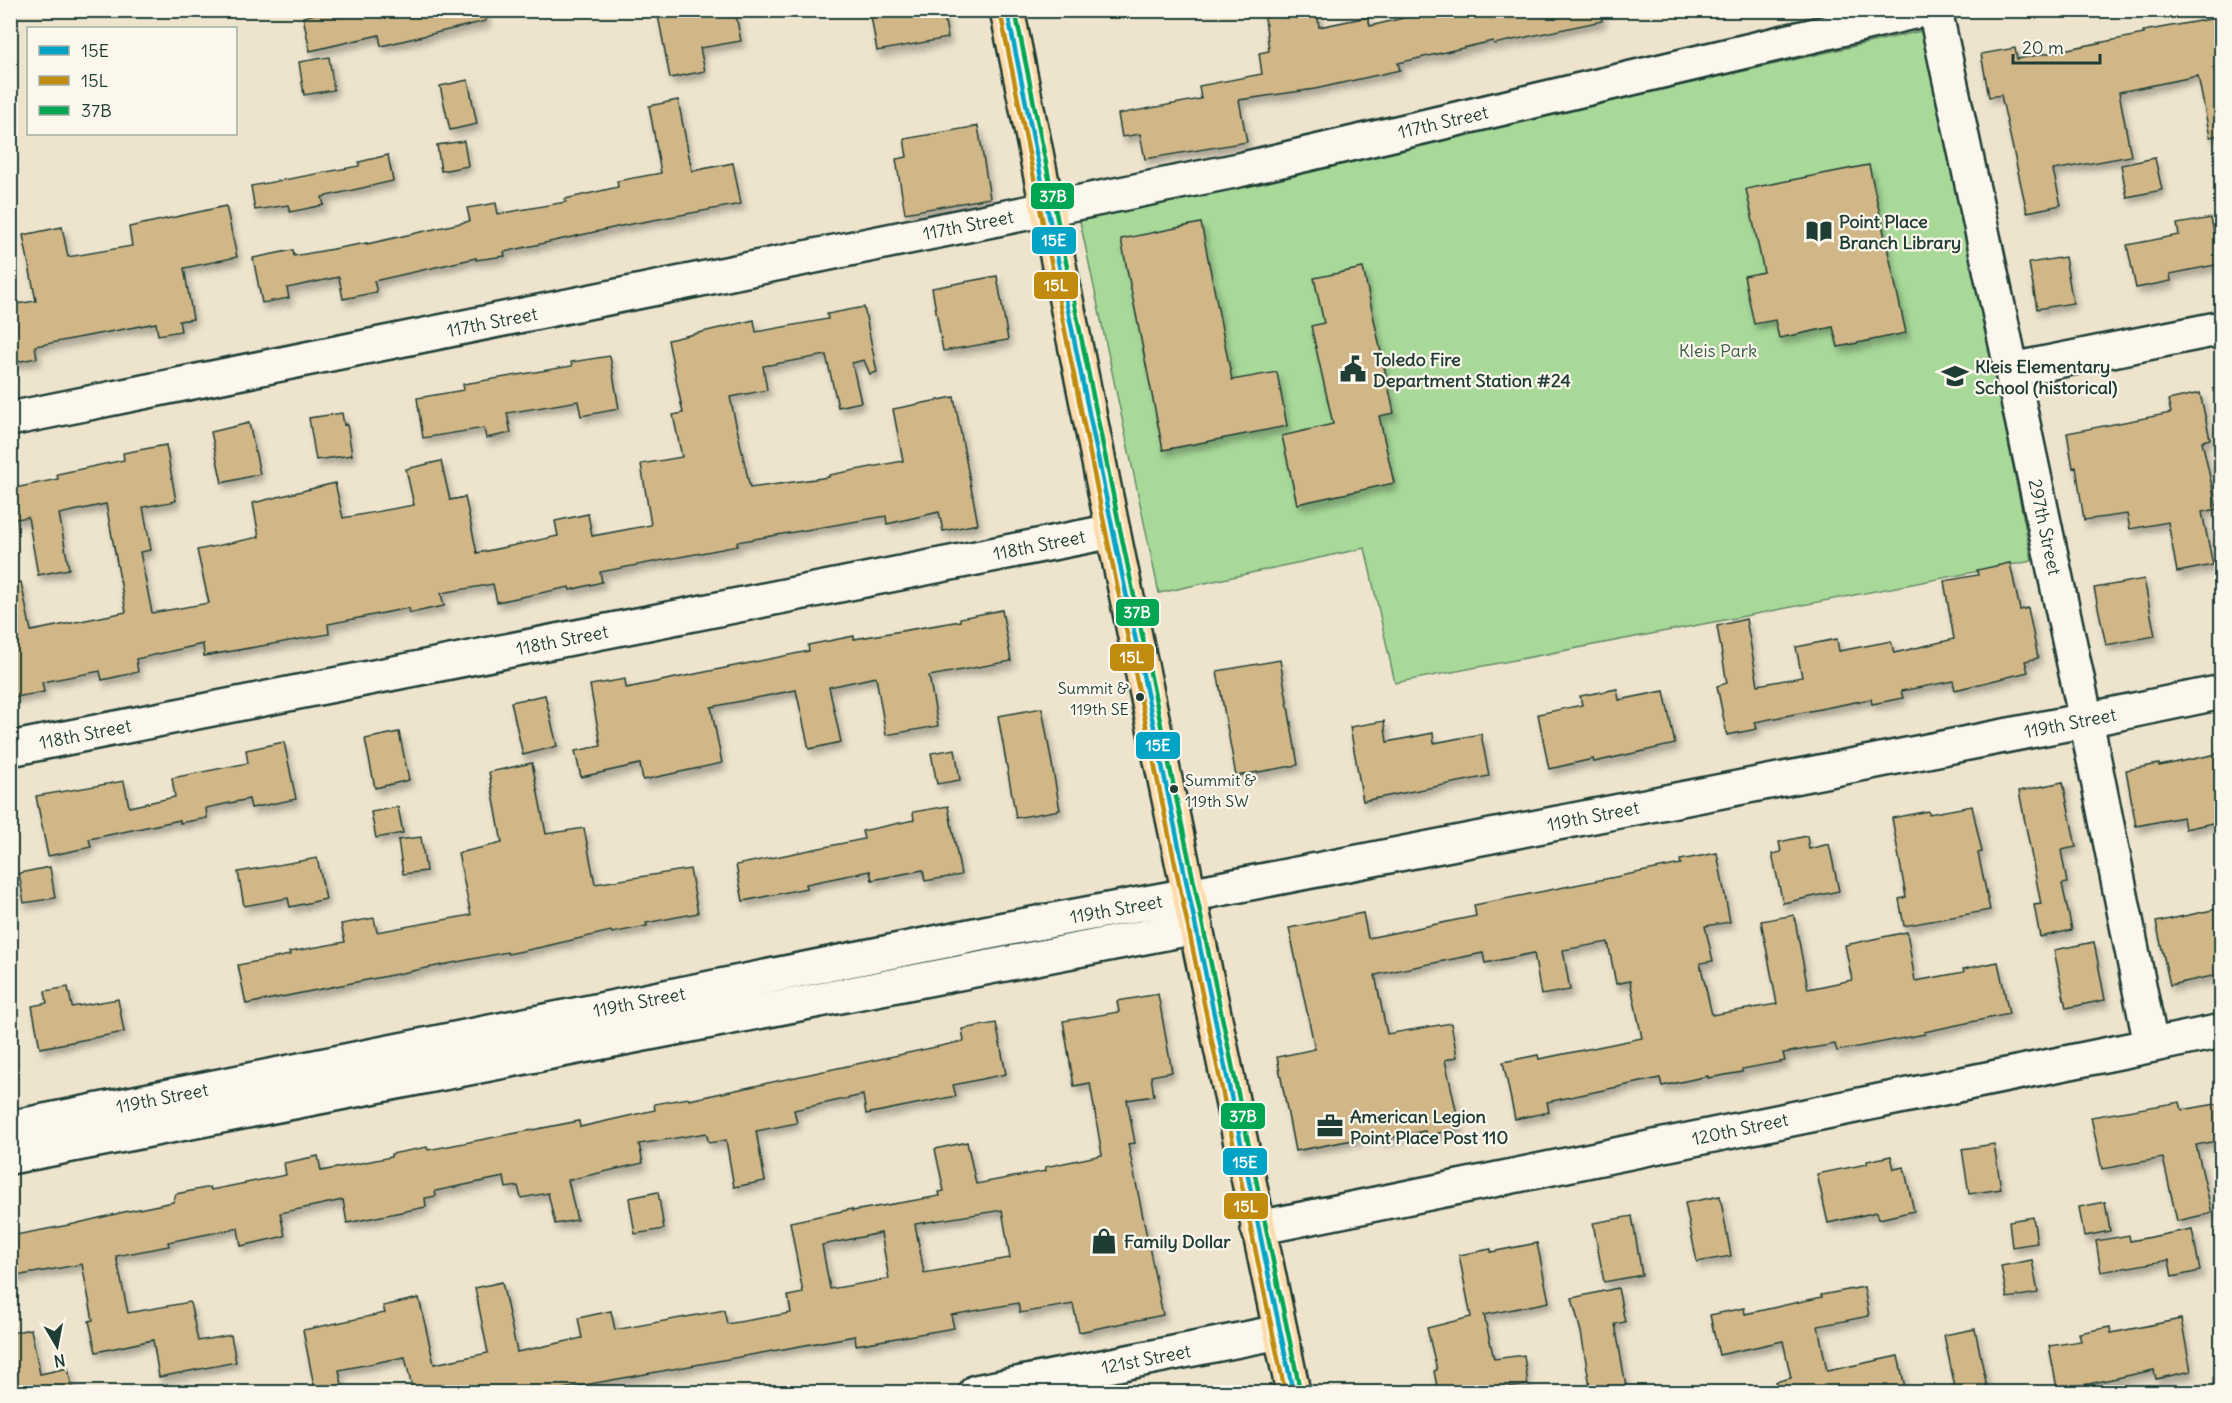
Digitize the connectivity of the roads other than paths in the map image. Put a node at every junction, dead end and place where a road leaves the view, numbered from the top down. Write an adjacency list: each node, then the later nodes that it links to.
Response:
1 (1007, 10): 4 (main road)
2 (1922, 10): 4 (street, 117th Street)
3 (1935, 10): 6 (street, 297th Street)
4 (1048, 209): 7 (street, 117th Street); 8 (main road)
5 (2222, 328): 6 (street)
6 (2012, 370): 10 (street, 297th Street)
7 (10, 419)
8 (1113, 531): 11 (street, 118th Street); 12 (main road)
9 (2222, 692): 10 (street, 119th Street)
10 (2086, 720): 12 (street, 119th Street); 15 (street, 297th Street)
11 (10, 749)
12 (1189, 895): 13 (main road); 16 (street, 119th Street)
13 (1196, 927): 17 (street, 119th Street); 18 (main road)
14 (2222, 1031): 15 (street, 120th Street)
15 (2151, 1045): 18 (street, 120th Street)
16 (10, 1128)
17 (10, 1157)
18 (1258, 1228): 19 (main road)
19 (1280, 1332): 20 (street, 121st Street); 21 (main road)
20 (976, 1392)
21 (1293, 1392)

